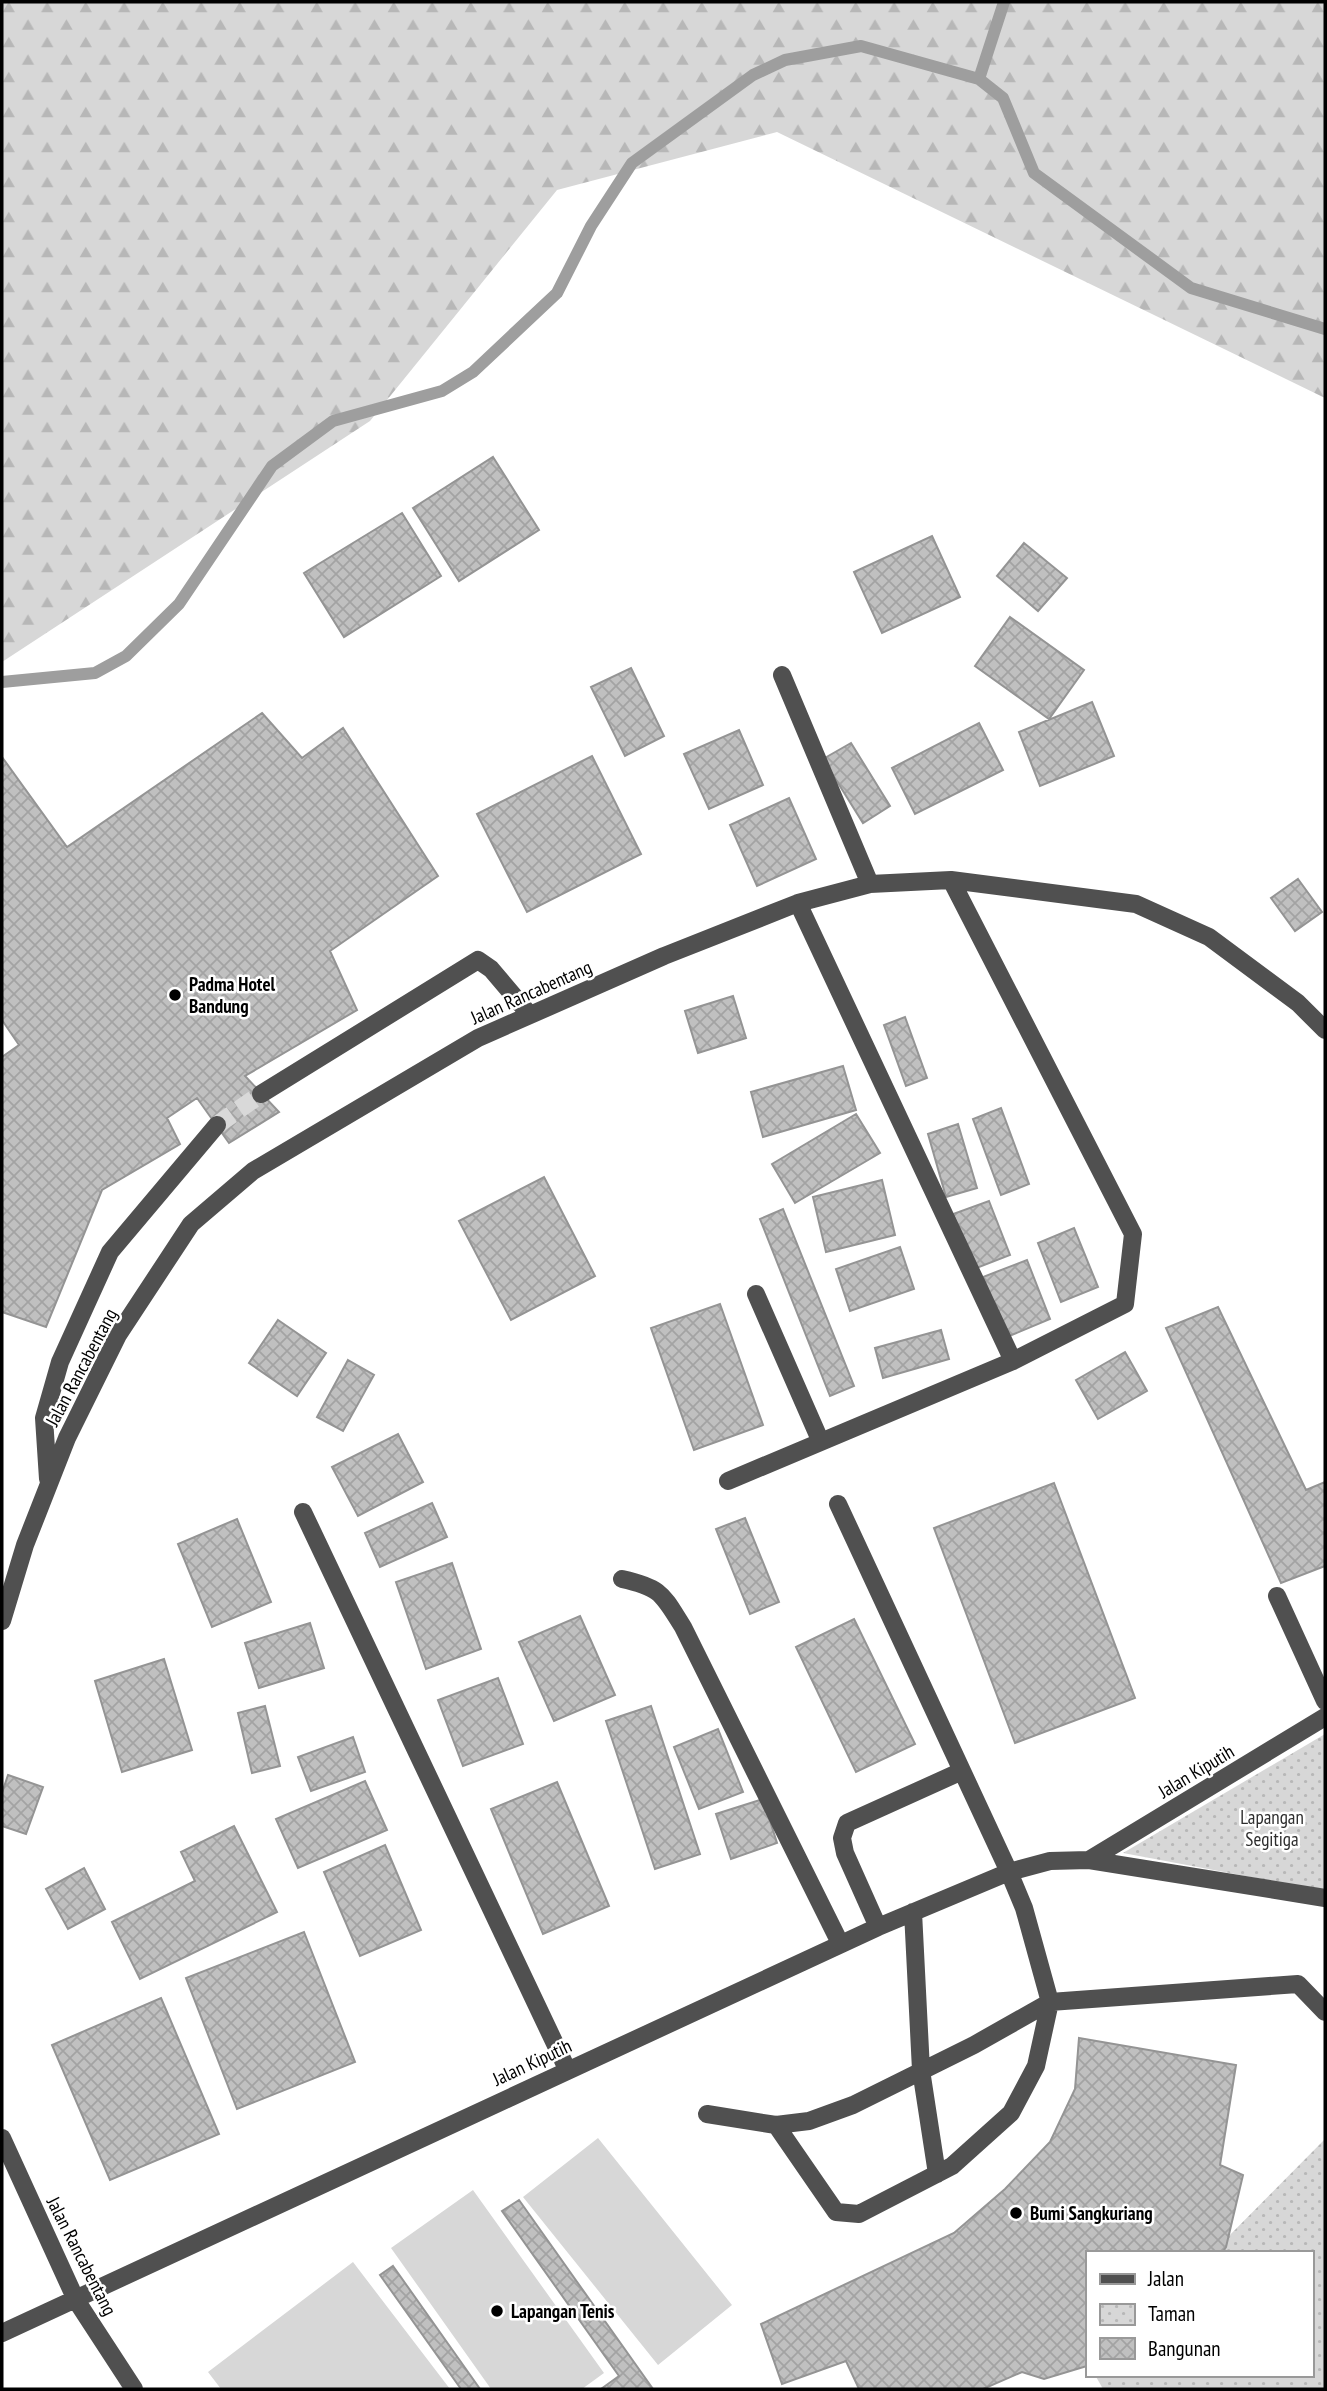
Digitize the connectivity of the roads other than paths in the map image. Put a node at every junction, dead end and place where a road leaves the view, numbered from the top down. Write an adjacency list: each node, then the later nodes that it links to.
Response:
1 (782, 675): 3 (street)
2 (951, 880): 3 (street, Jalan Rancabentang); 6 (street, Jalan Rancabentang); 10 (street)
3 (870, 884): 4 (street, Jalan Rancabentang)
4 (798, 903): 5 (street, Jalan Rancabentang); 10 (street)
5 (530, 1015): 7 (street); 13 (street, Jalan Rancabentang)
6 (1325, 1030)
7 (261, 1094)
8 (217, 1125): 13 (street)
9 (756, 1294): 11 (street)
10 (1013, 1361): 11 (street)
11 (820, 1440): 12 (street)
12 (728, 1481)
13 (48, 1485): 18 (street, Jalan Rancabentang)
14 (838, 1504): 21 (street)
15 (303, 1512): 30 (street)
16 (622, 1579): 27 (street)
17 (1277, 1596): 19 (street)
18 (2, 1621)
19 (1325, 1701)
20 (1325, 1717): 22 (street, Jalan Kiputih)
21 (962, 1771): 23 (street); 26 (street)
22 (1089, 1860): 23 (street, Jalan Kiputih); 24 (street, Jalan Kiputih)
23 (1009, 1872): 25 (street, Jalan Kiputih); 28 (street)
24 (1325, 1898)
25 (914, 1912): 26 (street, Jalan Kiputih); 31 (street)
26 (878, 1927): 27 (street, Jalan Kiputih)
27 (840, 1943): 30 (street, Jalan Kiputih)
28 (1050, 2001): 29 (street); 31 (street); 35 (street)
29 (1325, 2011)
30 (567, 2069): 36 (street, Jalan Kiputih)
31 (921, 2070): 33 (street); 35 (street)
32 (707, 2113): 33 (street)
33 (776, 2125): 35 (street)
34 (2, 2138): 36 (street, Jalan Rancabentang)
35 (937, 2174)
36 (76, 2300): 37 (street, Jalan Kiputih); 38 (street, Jalan Rancabentang)
37 (2, 2333)
38 (134, 2389)

